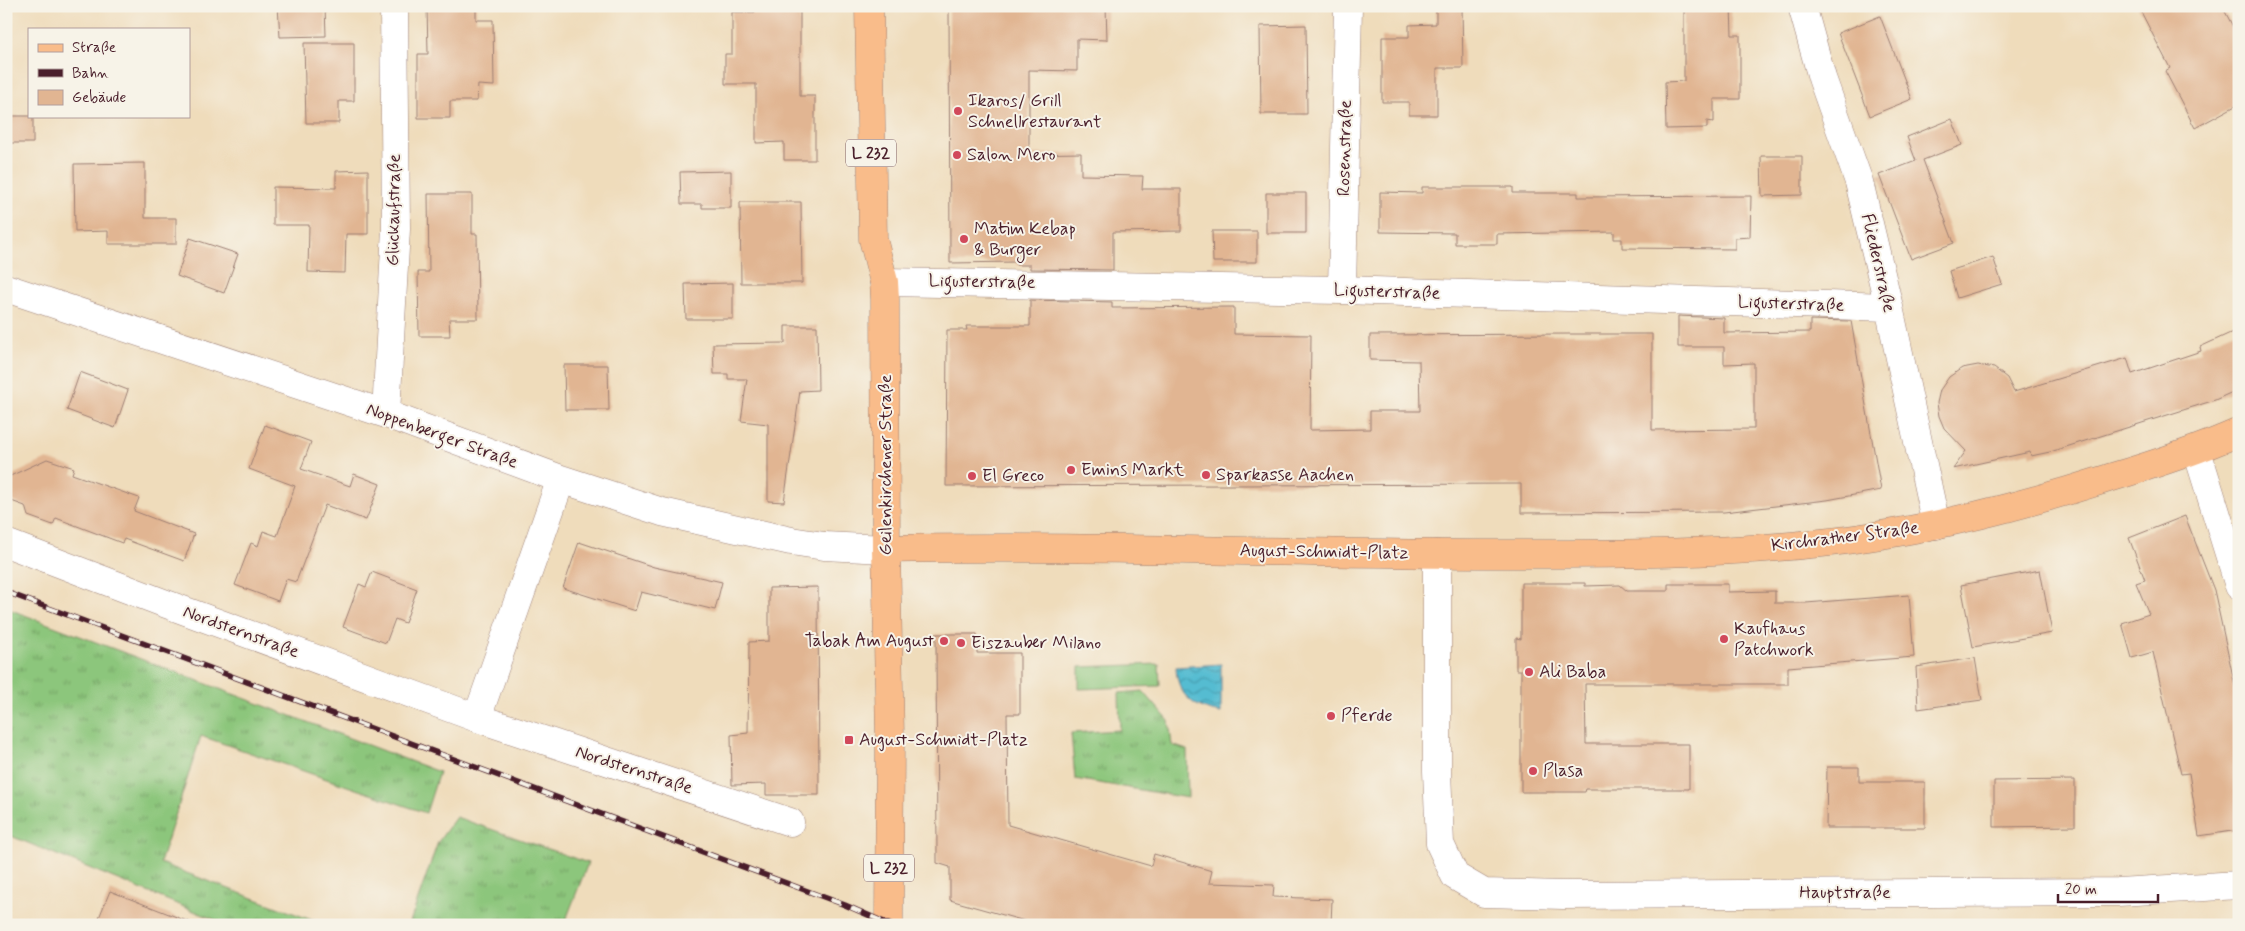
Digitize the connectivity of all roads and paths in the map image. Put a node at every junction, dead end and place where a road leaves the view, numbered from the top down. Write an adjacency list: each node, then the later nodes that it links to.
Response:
1 (394, 6): 9 (street, Glückaufstraße)
2 (869, 6): 5 (main road, Geilenkirchener Straße / L 232)
3 (1348, 6): 7 (street, Rosenstraße)
4 (1802, 6): 8 (street, Fliederstraße)
5 (884, 282): 7 (street, Ligusterstraße); 15 (main road, Geilenkirchener Straße / L 232)
6 (6, 288): 9 (street, Noppenberger Straße)
7 (1342, 290): 8 (street, Ligusterstraße)
8 (1889, 307): 13 (street, Fliederstraße)
9 (386, 414): 12 (street, Noppenberger Straße)
10 (2239, 432): 11 (main road, Kirchrather Straße)
11 (2197, 451): 13 (main road, Kirchrather Straße); 17 (street)
12 (561, 479): 15 (street, Noppenberger Straße); 18 (street)
13 (1936, 525): 16 (main road, Kirchrather Straße)
14 (6, 542): 18 (street, Nordsternstraße)
15 (886, 549): 16 (main road, August-Schmidt-Platz); 21 (main road, Geilenkirchener Straße / L 232)
16 (1437, 554): 20 (street, Hauptstraße)
17 (2239, 586)
18 (477, 718): 19 (street, Nordsternstraße)
19 (790, 822)
20 (2239, 885)
21 (889, 925)

